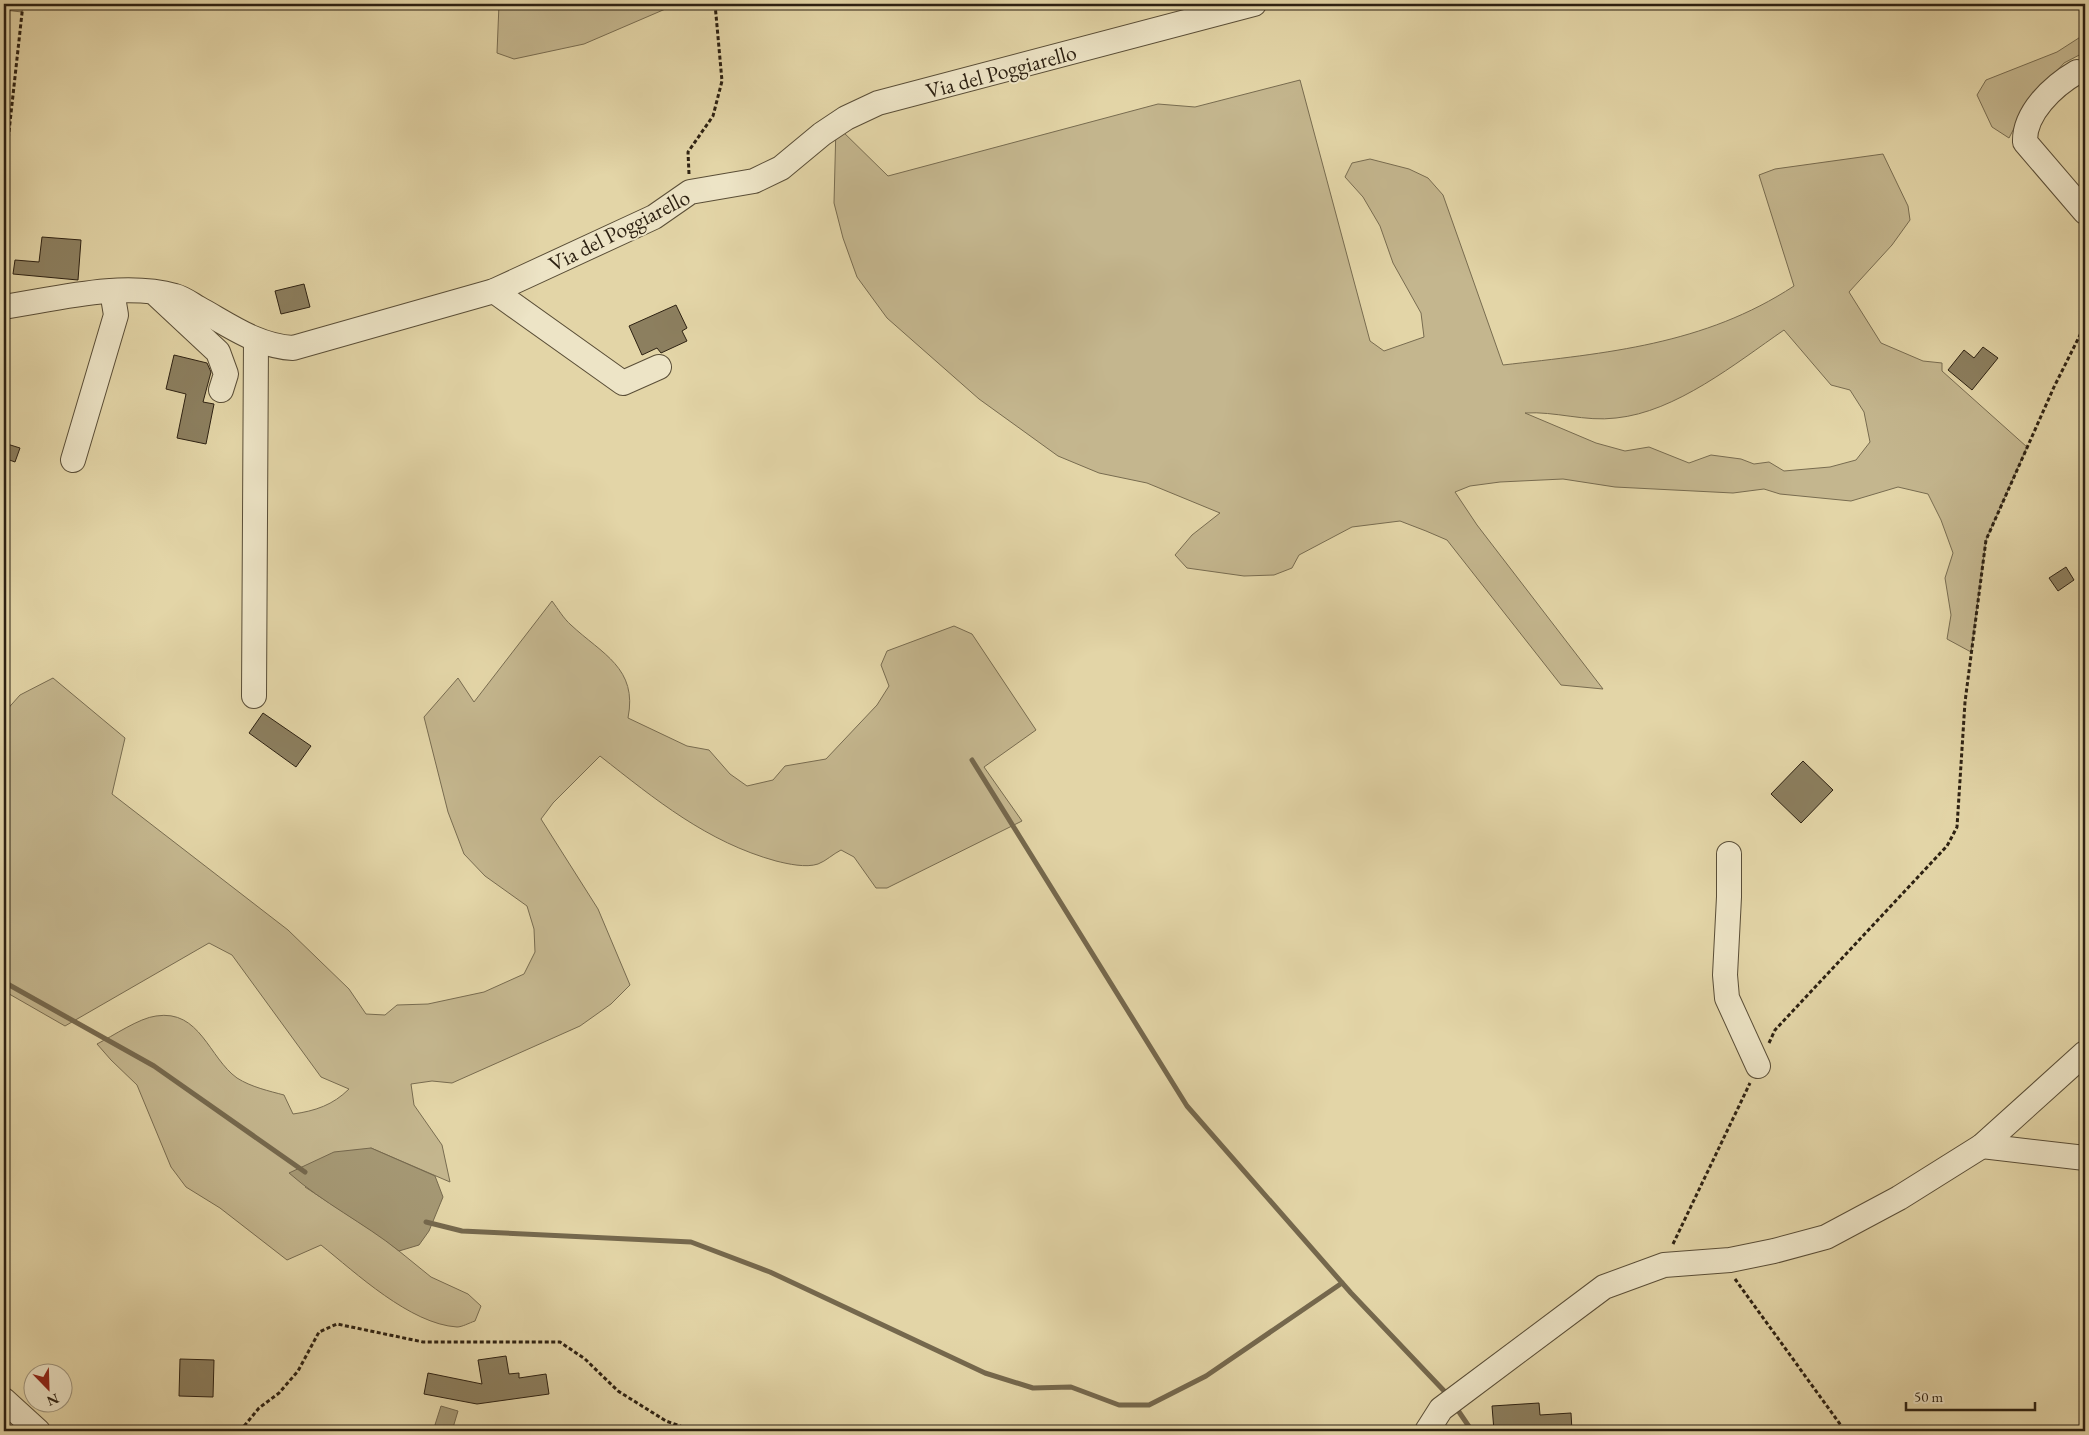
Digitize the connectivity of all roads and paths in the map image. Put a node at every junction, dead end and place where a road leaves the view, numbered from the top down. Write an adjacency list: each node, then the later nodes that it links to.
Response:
1 (23, 4): 5 (path)
2 (715, 4): 6 (path)
3 (1254, 4): 6 (street, Via del Poggiarello)
4 (2077, 72): 7 (street)
5 (4, 177)
6 (690, 192): 9 (street, Via del Poggiarello)
7 (2085, 212)
8 (112, 291): 10 (street, Via del Poggiarello); 11 (street, Via del Poggiarello); 16 (street)
9 (494, 291): 13 (street, Via del Poggiarello); 14 (street)
10 (153, 292): 13 (street, Via del Poggiarello); 15 (street)
11 (4, 307)
12 (2085, 325): 20 (path)
13 (256, 340): 17 (street)
14 (659, 367)
15 (221, 390)
16 (73, 460)
17 (254, 696)
18 (1729, 854): 20 (street)
19 (2085, 1053): 21 (street)
20 (1758, 1066): 24 (path)
21 (1982, 1146): 22 (street); 23 (street)
22 (2085, 1158)
23 (1730, 1260): 24 (street); 30 (path)
24 (1664, 1265): 29 (street)
25 (4, 1400): 26 (street)
26 (38, 1431)
27 (240, 1431): 28 (path)
28 (694, 1431)
29 (1427, 1431)
30 (1845, 1431)

